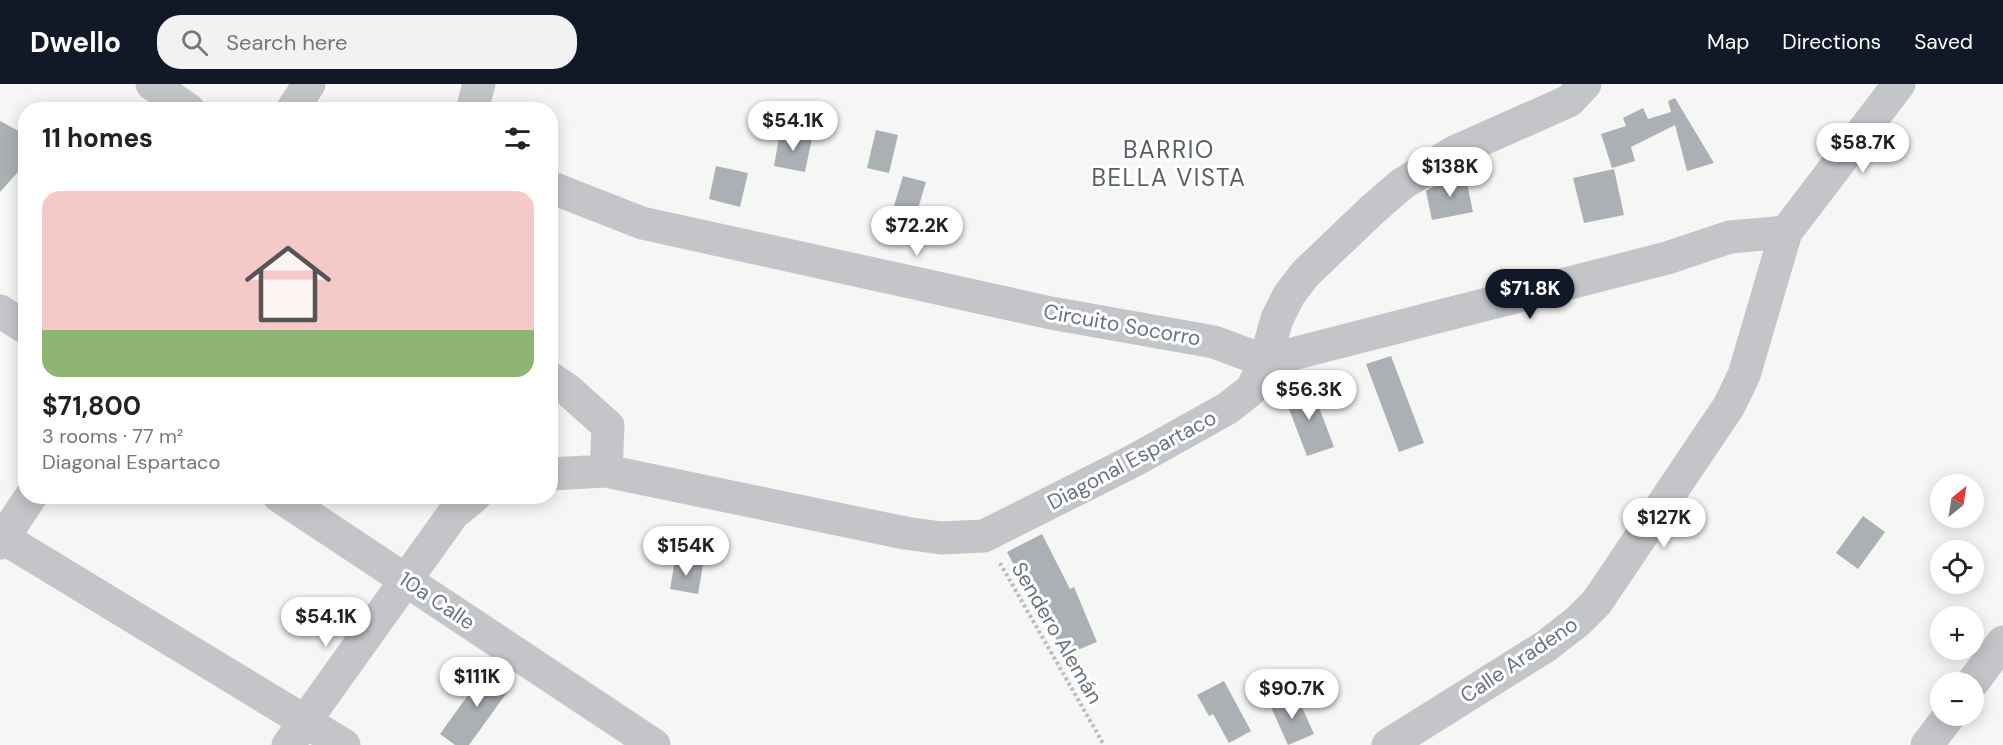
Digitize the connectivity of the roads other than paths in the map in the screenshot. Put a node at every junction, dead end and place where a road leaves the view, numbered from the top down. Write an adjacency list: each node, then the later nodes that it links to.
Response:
1 (152, 84): 6 (street)
2 (309, 84): 7 (street)
3 (479, 84): 8 (street)
4 (1585, 84): 13 (street)
5 (1899, 84): 10 (street)
6 (178, 102)
7 (297, 102)
8 (474, 102)
9 (558, 190): 13 (street, Circuito Socorro)
10 (1786, 232): 13 (street); 28 (street, Calle Aradeno)
11 (0, 311): 12 (street)
12 (18, 323)
13 (1266, 361): 15 (street, Diagonal Espartaco)
14 (558, 383): 15 (street)
15 (606, 471): 16 (street, Diagonal Espartaco)
16 (558, 474)
17 (25, 504): 20 (street)
18 (291, 504): 21 (street, 10a Calle)
19 (465, 504): 21 (street)
20 (1, 539): 25 (street)
21 (405, 580): 25 (street); 27 (street, 10a Calle)
22 (2003, 642): 23 (street)
23 (1980, 672)
24 (1941, 726): 29 (street)
25 (297, 733): 26 (street)
26 (344, 745)
27 (654, 745)
28 (1388, 745)
29 (1927, 745)

